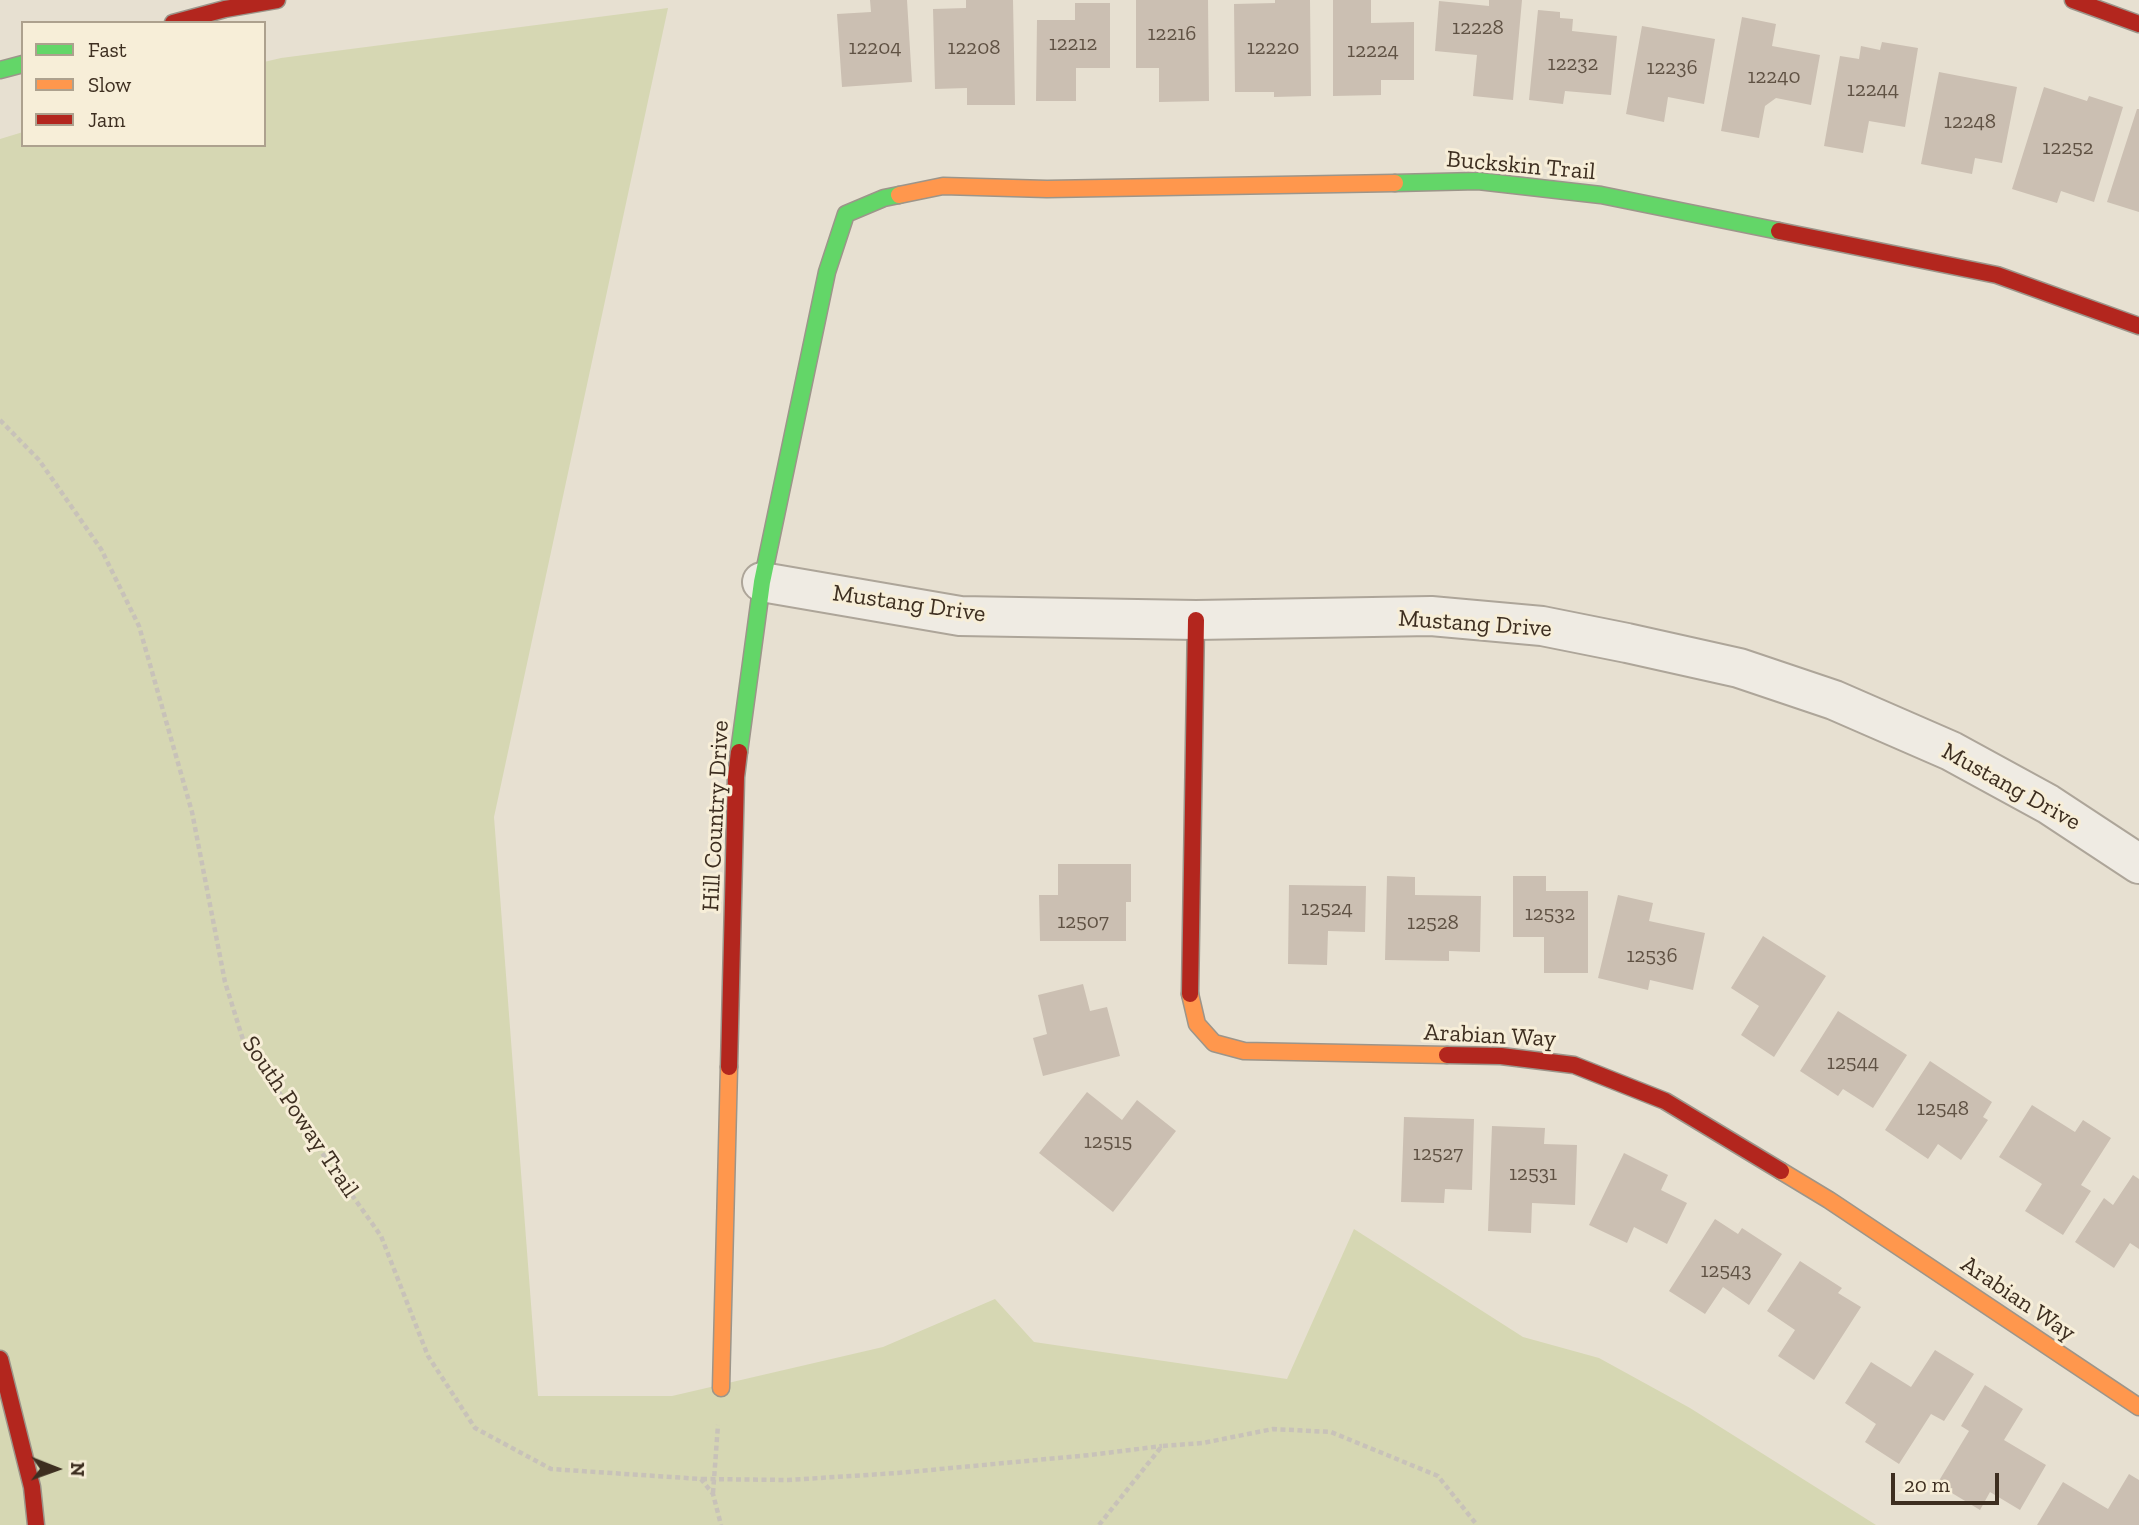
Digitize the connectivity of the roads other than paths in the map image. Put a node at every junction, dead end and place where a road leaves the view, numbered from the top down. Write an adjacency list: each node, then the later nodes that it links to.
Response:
1 (277, 0): 3 (street)
2 (2073, 0): 4 (street)
3 (180, 21)
4 (2139, 24)
5 (21, 65): 6 (street)
6 (0, 70)
7 (884, 198): 8 (street, Buckskin Trail); 9 (street, Hill Country Drive)
8 (2139, 326)
9 (762, 582): 10 (street, Mustang Drive); 13 (street, Hill Country Drive)
10 (1196, 620): 11 (street, Mustang Drive); 14 (street, Arabian Way)
11 (2139, 864)
12 (0, 1359): 15 (street)
13 (720, 1388)
14 (2139, 1407)
15 (36, 1525)

